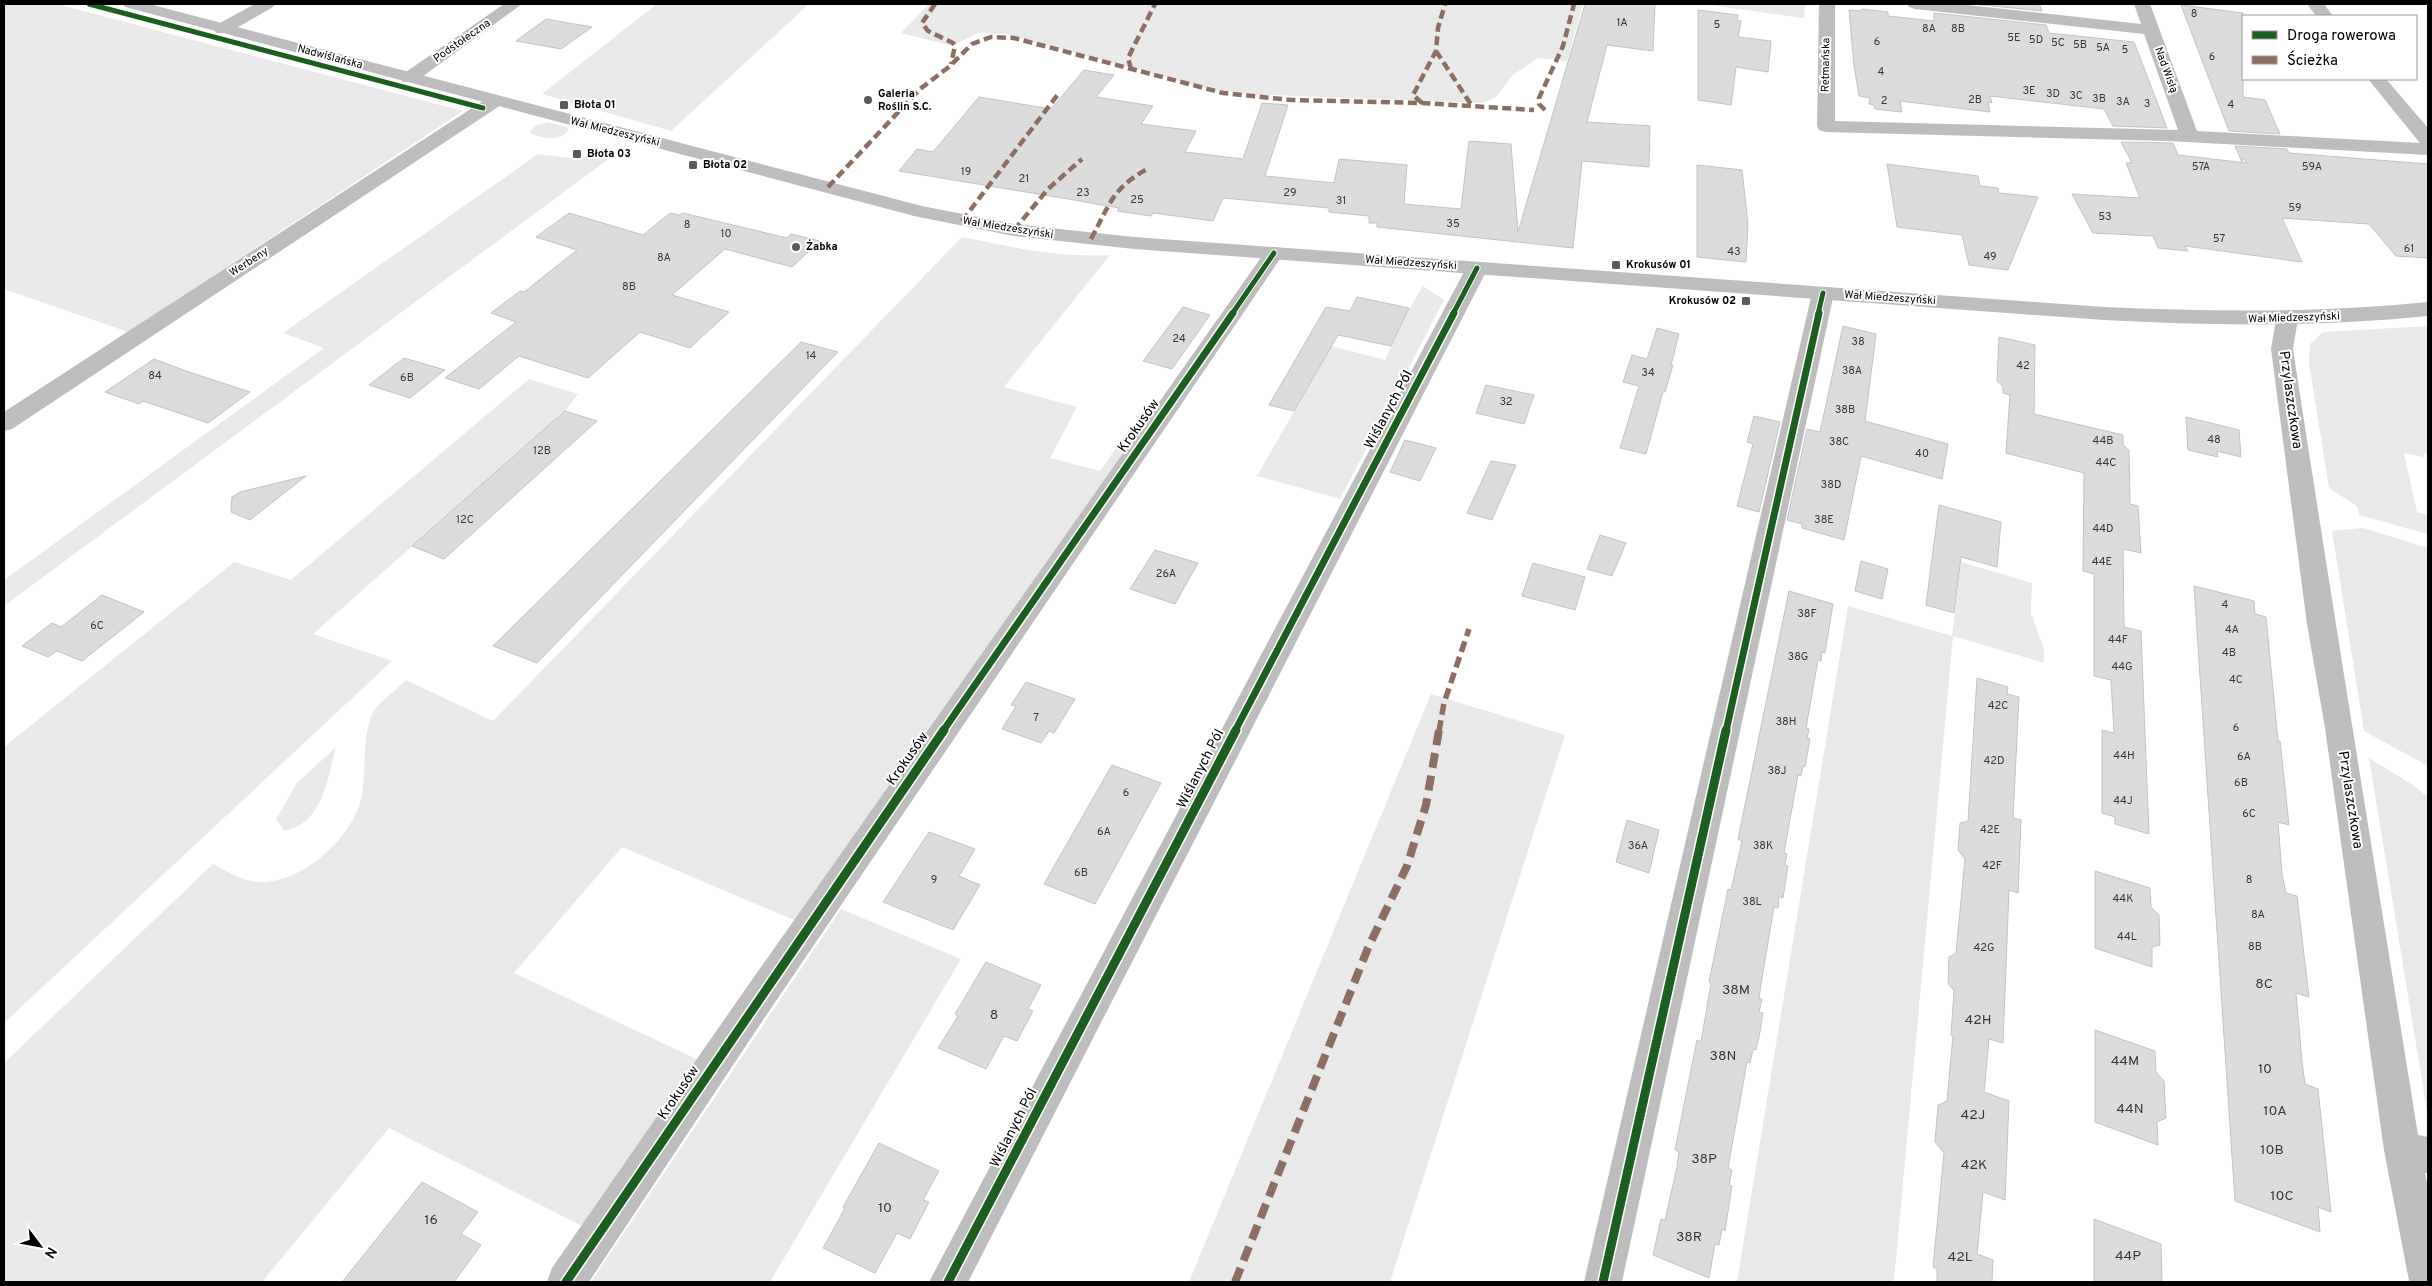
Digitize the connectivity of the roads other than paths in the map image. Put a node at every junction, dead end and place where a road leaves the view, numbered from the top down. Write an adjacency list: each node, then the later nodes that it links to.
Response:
1 (131, 4): 9 (street, Nadwiślańska)
2 (267, 4): 9 (street)
3 (514, 4): 11 (street, Podstołeczna)
4 (1827, 4): 15 (street, Retmańska)
5 (1915, 4): 10 (street)
6 (2142, 4): 10 (street, Nad Wisłą)
7 (2315, 4): 8 (street)
8 (2324, 15)
9 (222, 29): 11 (street, Nadwiślańska)
10 (2152, 30): 15 (street, Nad Wisłą)
11 (409, 78): 13 (street, Nadwiślańska)
12 (2379, 80): 16 (street)
13 (495, 101): 14 (street, Nadwiślańska); 23 (street, Werbeny)
14 (529, 110): 18 (street, Wał Miedzeszyński)
15 (2189, 136): 17 (street)
16 (2428, 140)
17 (2428, 150)
18 (1274, 253): 19 (street, Wał Miedzeszyński); 26 (street, Krokusów)
19 (1477, 268): 20 (street, Wał Miedzeszyński); 27 (street, Wiślanych Pól)
20 (1823, 293): 22 (street, Wał Miedzeszyński); 28 (street)
21 (2428, 309): 22 (street, Wał Miedzeszyński)
22 (2287, 319): 24 (street, Przylaszczkowa)
23 (4, 423)
24 (2415, 1153): 25 (street, Przylaszczkowa)
25 (2428, 1281)
26 (566, 1282)
27 (948, 1282)
28 (1603, 1282)

